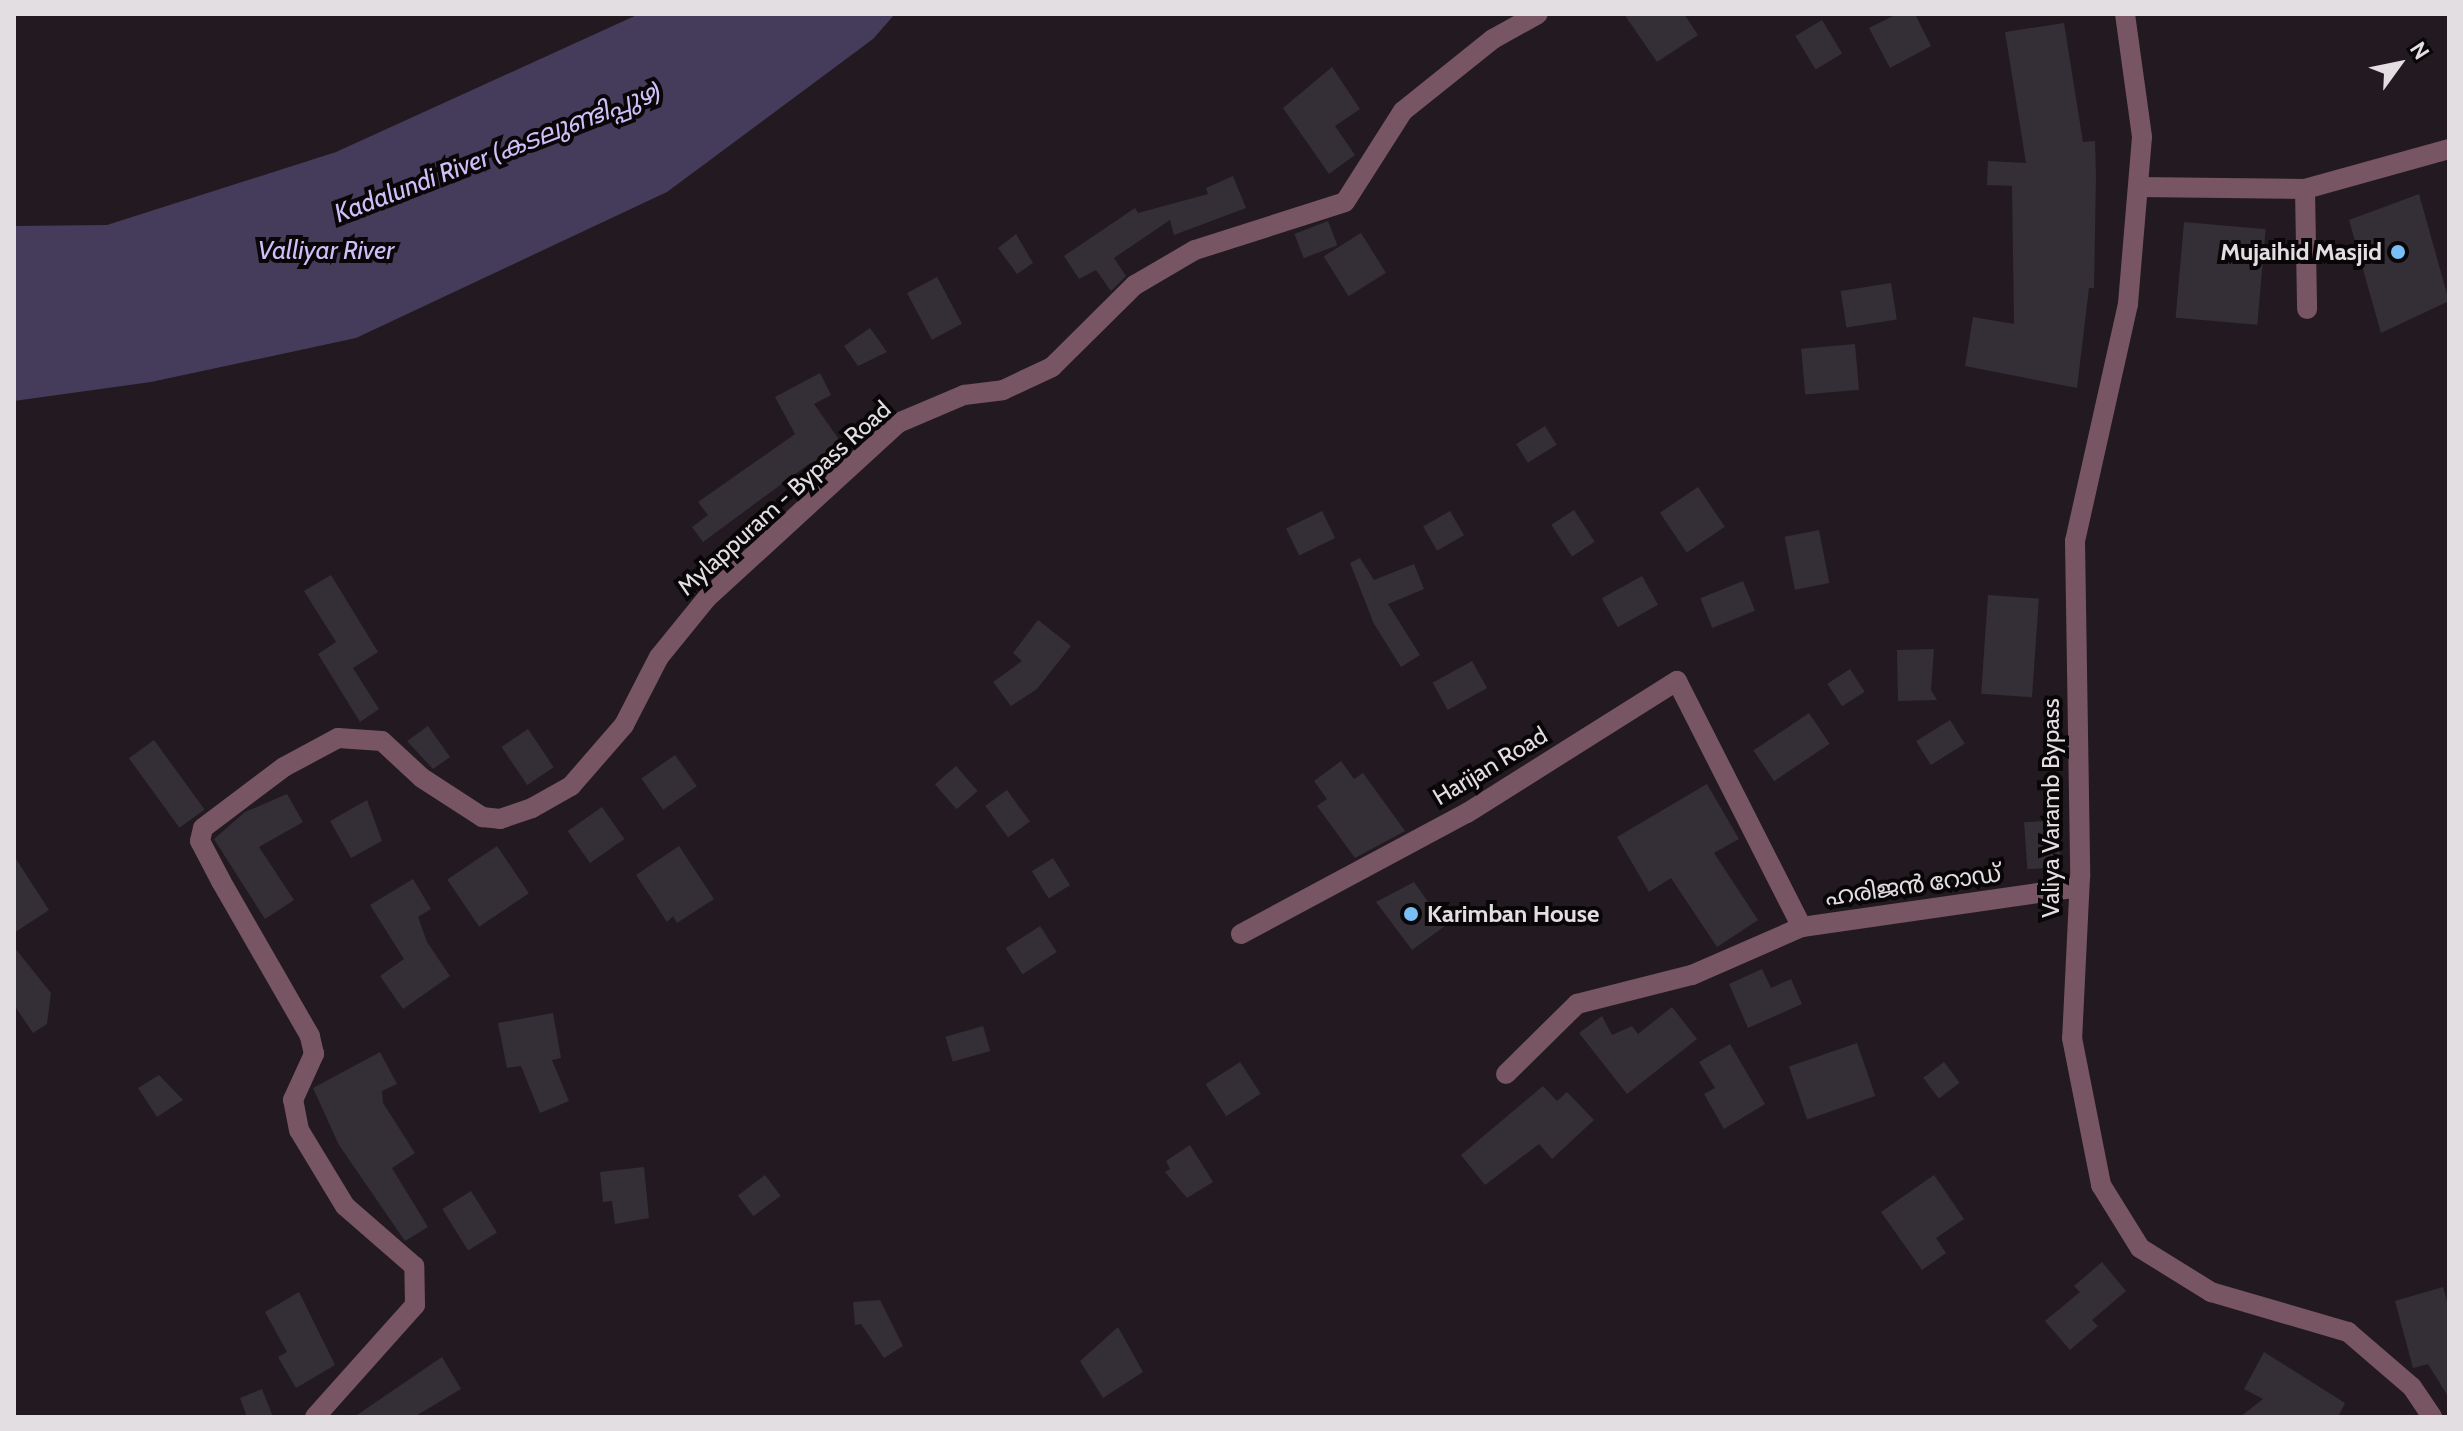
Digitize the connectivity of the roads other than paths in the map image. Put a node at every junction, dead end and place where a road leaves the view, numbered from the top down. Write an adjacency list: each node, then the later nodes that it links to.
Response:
1 (1538, 14): 12 (street, Mylappuram - Bypass Road)
2 (2125, 14): 4 (street, Valiya Varamb Bypass)
3 (2449, 149): 5 (street)
4 (2138, 187): 5 (street); 8 (street, Valiya Varamb Bypass)
5 (2305, 189): 6 (street)
6 (2307, 309)
7 (1719, 768): 9 (street, ഹരിജൻ റോഡ്); 10 (street, Harijan Road)
8 (2079, 887): 9 (street, ഹരിജൻ റോഡ്); 13 (street, Valiya Varamb Bypass)
9 (1802, 927): 11 (street, ഹരിജൻ റോഡ്)
10 (1241, 934)
11 (1506, 1074)
12 (315, 1417)
13 (2432, 1417)

